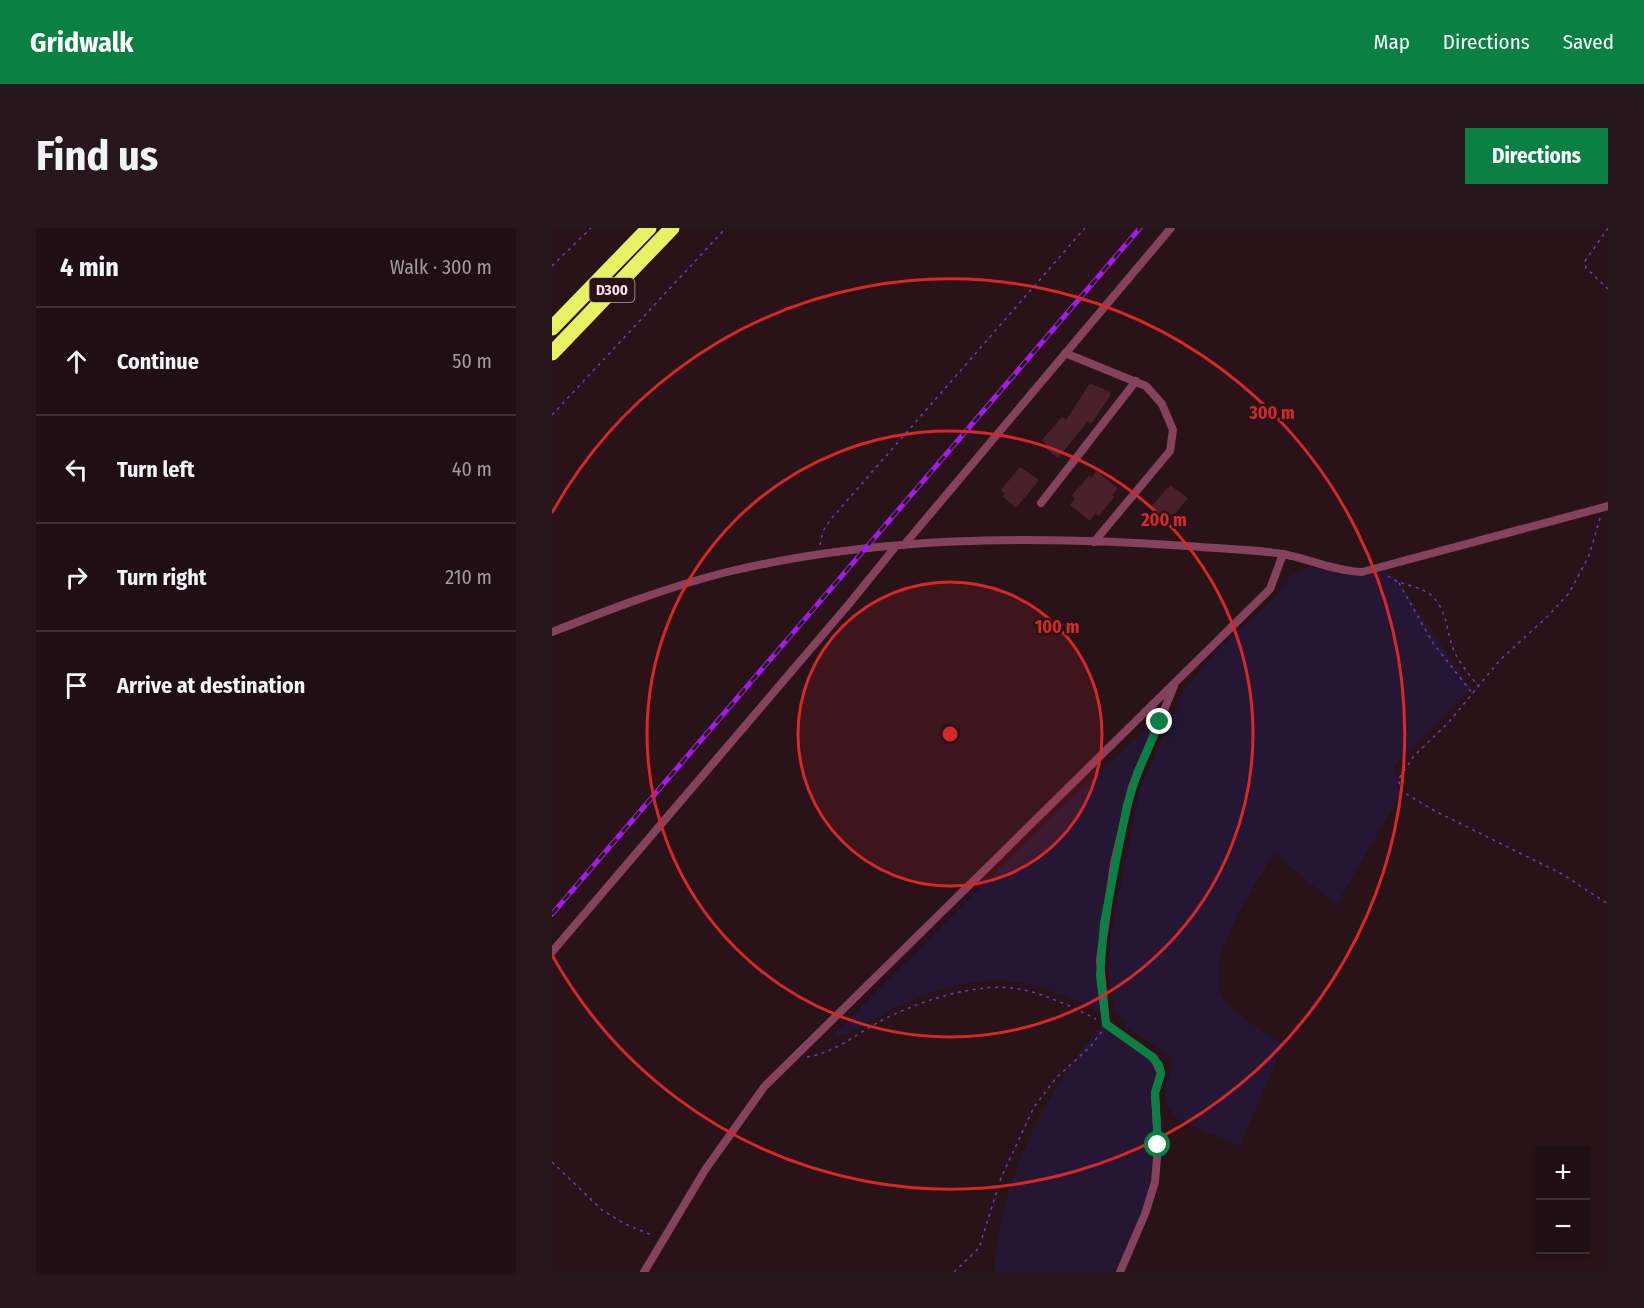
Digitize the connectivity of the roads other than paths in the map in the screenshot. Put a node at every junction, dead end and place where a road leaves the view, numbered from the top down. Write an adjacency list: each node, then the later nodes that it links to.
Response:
1 (649, 228): 4 (highway, D300)
2 (672, 228): 5 (highway, D300)
3 (1171, 228): 6 (street)
4 (552, 328)
5 (552, 352)
6 (1065, 353): 7 (street); 11 (street)
7 (1136, 381): 8 (street); 10 (street)
8 (1041, 503)
9 (1605, 507): 12 (street)
10 (1094, 542): 11 (street); 12 (street)
11 (900, 545): 13 (street); 15 (street)
12 (1283, 554): 14 (street)
13 (552, 632)
14 (1176, 682): 16 (street); 17 (street)
15 (552, 952)
16 (644, 1272)
17 (1120, 1272)

